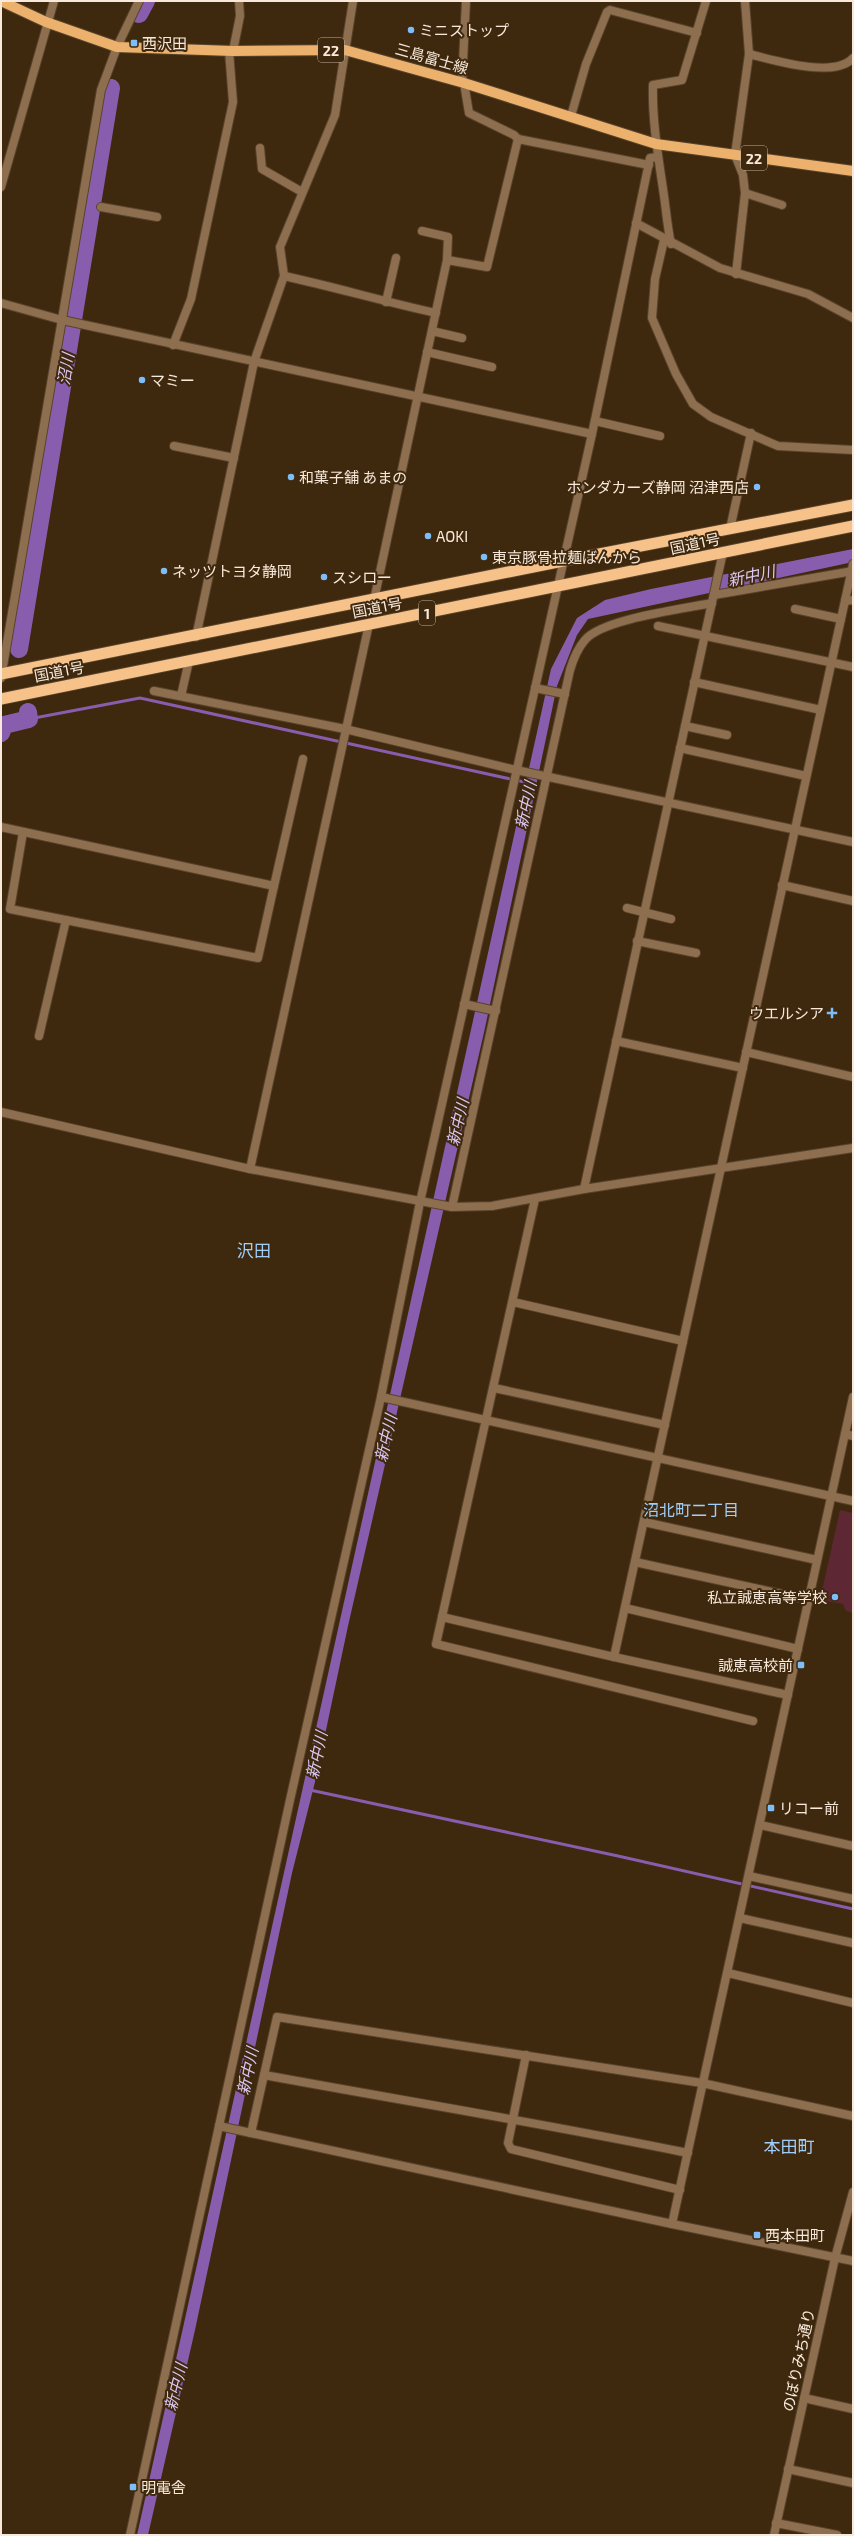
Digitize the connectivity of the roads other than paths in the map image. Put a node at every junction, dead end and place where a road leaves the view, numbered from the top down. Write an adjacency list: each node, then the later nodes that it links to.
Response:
1 (1, 1): 9 (main road, 三島富士線 / 22)
2 (54, 1): 9 (street)
3 (139, 1): 11 (street)
4 (239, 1): 13 (street)
5 (353, 1): 12 (street)
6 (466, 1): 16 (street)
7 (706, 1): 10 (street)
8 (745, 1): 14 (street)
9 (46, 22): 11 (main road, 三島富士線 / 22); 25 (street)
10 (697, 33): 17 (street); 19 (street)
11 (117, 47): 13 (main road, 三島富士線 / 22); 42 (street)
12 (345, 50): 13 (main road, 三島富士線 / 22); 16 (main road, 三島富士線 / 22); 26 (street)
13 (231, 51): 45 (street)
14 (749, 54): 15 (street); 21 (street)
15 (853, 58)
16 (463, 82): 17 (main road, 三島富士線 / 22); 18 (street)
17 (571, 116): 19 (main road, 三島富士線 / 22)
18 (518, 139): 23 (street); 35 (street)
19 (656, 144): 21 (main road, 三島富士線 / 22); 22 (street)
20 (260, 148): 26 (street)
21 (735, 155): 24 (main road, 三島富士線 / 22); 27 (street)
22 (658, 157): 23 (street); 33 (street)
23 (649, 165): 31 (street)
24 (853, 171)
25 (1, 187)
26 (302, 192): 37 (street)
27 (745, 193): 28 (street); 36 (street)
28 (782, 205)
29 (101, 206): 30 (street)
30 (157, 217)
31 (636, 223): 33 (street); 50 (street)
32 (422, 232): 35 (street)
33 (667, 242): 36 (street); 51 (street)
34 (396, 258): 38 (street)
35 (447, 260): 40 (street)
36 (736, 274): 41 (street)
37 (284, 276): 38 (street); 47 (street)
38 (386, 302): 40 (street)
39 (1, 303): 42 (street)
40 (436, 313): 43 (street)
41 (853, 318)
42 (62, 320): 45 (street); 76 (street)
43 (432, 331): 44 (street); 46 (street)
44 (462, 338)
45 (174, 345): 47 (street)
46 (427, 352): 48 (street); 49 (street)
47 (254, 362): 49 (street); 56 (street)
48 (492, 367)
49 (416, 396): 52 (street); 65 (street)
50 (595, 421): 52 (street); 53 (street)
51 (751, 433): 55 (street); 59 (street)
52 (592, 434): 61 (street)
53 (660, 436)
54 (174, 446): 56 (street)
55 (853, 450)
56 (234, 458): 72 (street)
57 (853, 505): 59 (highway, 国道1号 / 1)
58 (853, 526): 60 (highway, 国道1号 / 1)
59 (730, 529): 61 (highway, 国道1号 / 1)
60 (723, 552): 63 (highway, 国道1号 / 1); 64 (street)
61 (563, 561): 63 (street); 65 (highway, 国道1号 / 1)
62 (852, 569): 64 (street); 66 (street)
63 (558, 587): 69 (highway, 国道1号 / 1); 78 (street)
64 (713, 599): 71 (street); 80 (street)
65 (374, 600): 72 (highway, 国道1号 / 1)
66 (849, 600): 68 (street)
67 (795, 609): 68 (street)
68 (841, 619): 74 (street)
69 (369, 624): 73 (highway, 国道1号 / 1); 85 (street)
70 (658, 626): 71 (street)
71 (705, 634): 74 (street); 77 (street)
72 (196, 636): 76 (highway, 国道1号 / 1)
73 (189, 660): 81 (street); 82 (highway, 国道1号 / 1)
74 (831, 662): 75 (street); 83 (street)
75 (853, 667)
76 (1, 676)
77 (694, 682): 83 (street); 84 (street)
78 (537, 689): 80 (street); 89 (street)
79 (154, 691): 81 (street)
80 (562, 694): 90 (street)
81 (181, 696): 85 (street)
82 (1, 699)
83 (820, 710): 91 (street)
84 (685, 726): 86 (street); 87 (street)
85 (346, 729): 89 (street); 116 (street)
86 (727, 735)
87 (680, 748): 91 (street); 92 (street)
88 (303, 759): 98 (street)
89 (519, 771): 90 (street); 106 (street)
90 (547, 774): 92 (street); 107 (street)
91 (806, 776): 94 (street)
92 (668, 801): 94 (street); 101 (street)
93 (1, 827): 95 (street)
94 (794, 829): 96 (street); 97 (street)
95 (23, 832): 98 (street); 103 (street)
96 (853, 842)
97 (782, 885): 99 (street); 110 (street)
98 (274, 886): 103 (street)
99 (853, 901)
100 (627, 908): 101 (street)
101 (644, 913): 102 (street); 104 (street)
102 (671, 919)
103 (66, 920): 108 (street)
104 (638, 941): 105 (street); 109 (street)
105 (696, 953)
106 (464, 1004): 107 (street); 119 (street)
107 (496, 1011): 120 (street)
108 (39, 1036)
109 (616, 1040): 111 (street); 117 (street)
110 (746, 1052): 111 (street); 112 (street)
111 (743, 1068): 115 (street)
112 (853, 1077)
113 (1, 1112): 116 (street)
114 (853, 1148): 115 (street)
115 (722, 1167): 117 (street); 122 (street)
116 (250, 1169): 119 (street)
117 (584, 1189): 118 (street)
118 (535, 1199): 120 (street); 121 (street)
119 (420, 1202): 120 (street); 124 (street)
120 (449, 1207)
121 (513, 1302): 122 (street); 123 (street)
122 (683, 1341): 127 (street)
123 (494, 1388): 126 (street); 127 (street)
124 (381, 1397): 126 (street); 155 (street)
125 (853, 1397): 128 (street)
126 (487, 1421): 129 (street); 137 (street)
127 (665, 1425): 129 (street)
128 (849, 1435): 130 (street)
129 (658, 1457): 130 (street); 132 (street)
130 (831, 1496): 131 (street); 133 (street)
131 (853, 1501)
132 (644, 1522): 133 (street); 134 (street)
133 (817, 1560): 135 (street)
134 (636, 1562): 135 (street); 136 (street)
135 (809, 1600): 138 (street)
136 (625, 1608): 138 (street); 139 (street)
137 (442, 1617): 139 (street); 141 (street)
138 (798, 1649): 140 (street)
139 (614, 1657): 140 (street)
140 (788, 1695): 142 (street)
141 (753, 1721)
142 (760, 1825): 143 (street); 144 (street)
143 (853, 1846)
144 (749, 1876): 145 (street); 146 (street)
145 (853, 1899)
146 (740, 1918): 147 (street); 148 (street)
147 (853, 1943)
148 (728, 1973): 149 (street); 152 (street)
149 (853, 2002)
150 (526, 2055): 151 (street); 152 (street); 154 (street)
151 (264, 2074): 154 (street); 156 (street)
152 (702, 2084): 153 (street); 157 (street)
153 (853, 2116)
154 (513, 2120): 157 (street); 158 (street)
155 (219, 2126): 156 (street); 168 (street)
156 (251, 2133): 160 (street)
157 (688, 2153): 158 (street)
158 (680, 2190): 160 (street)
159 (853, 2192): 161 (street, のぼりみち通り)
160 (672, 2224): 161 (street)
161 (834, 2258): 162 (street); 163 (street, のぼりみち通り)
162 (853, 2261)
163 (804, 2398): 164 (street); 165 (street, のぼりみち通り)
164 (853, 2409)
165 (788, 2469): 166 (street); 167 (street, のぼりみち通り)
166 (853, 2483)
167 (776, 2523): 169 (street, のぼりみち通り); 170 (street)
168 (130, 2535)
169 (774, 2535)
170 (837, 2535)

